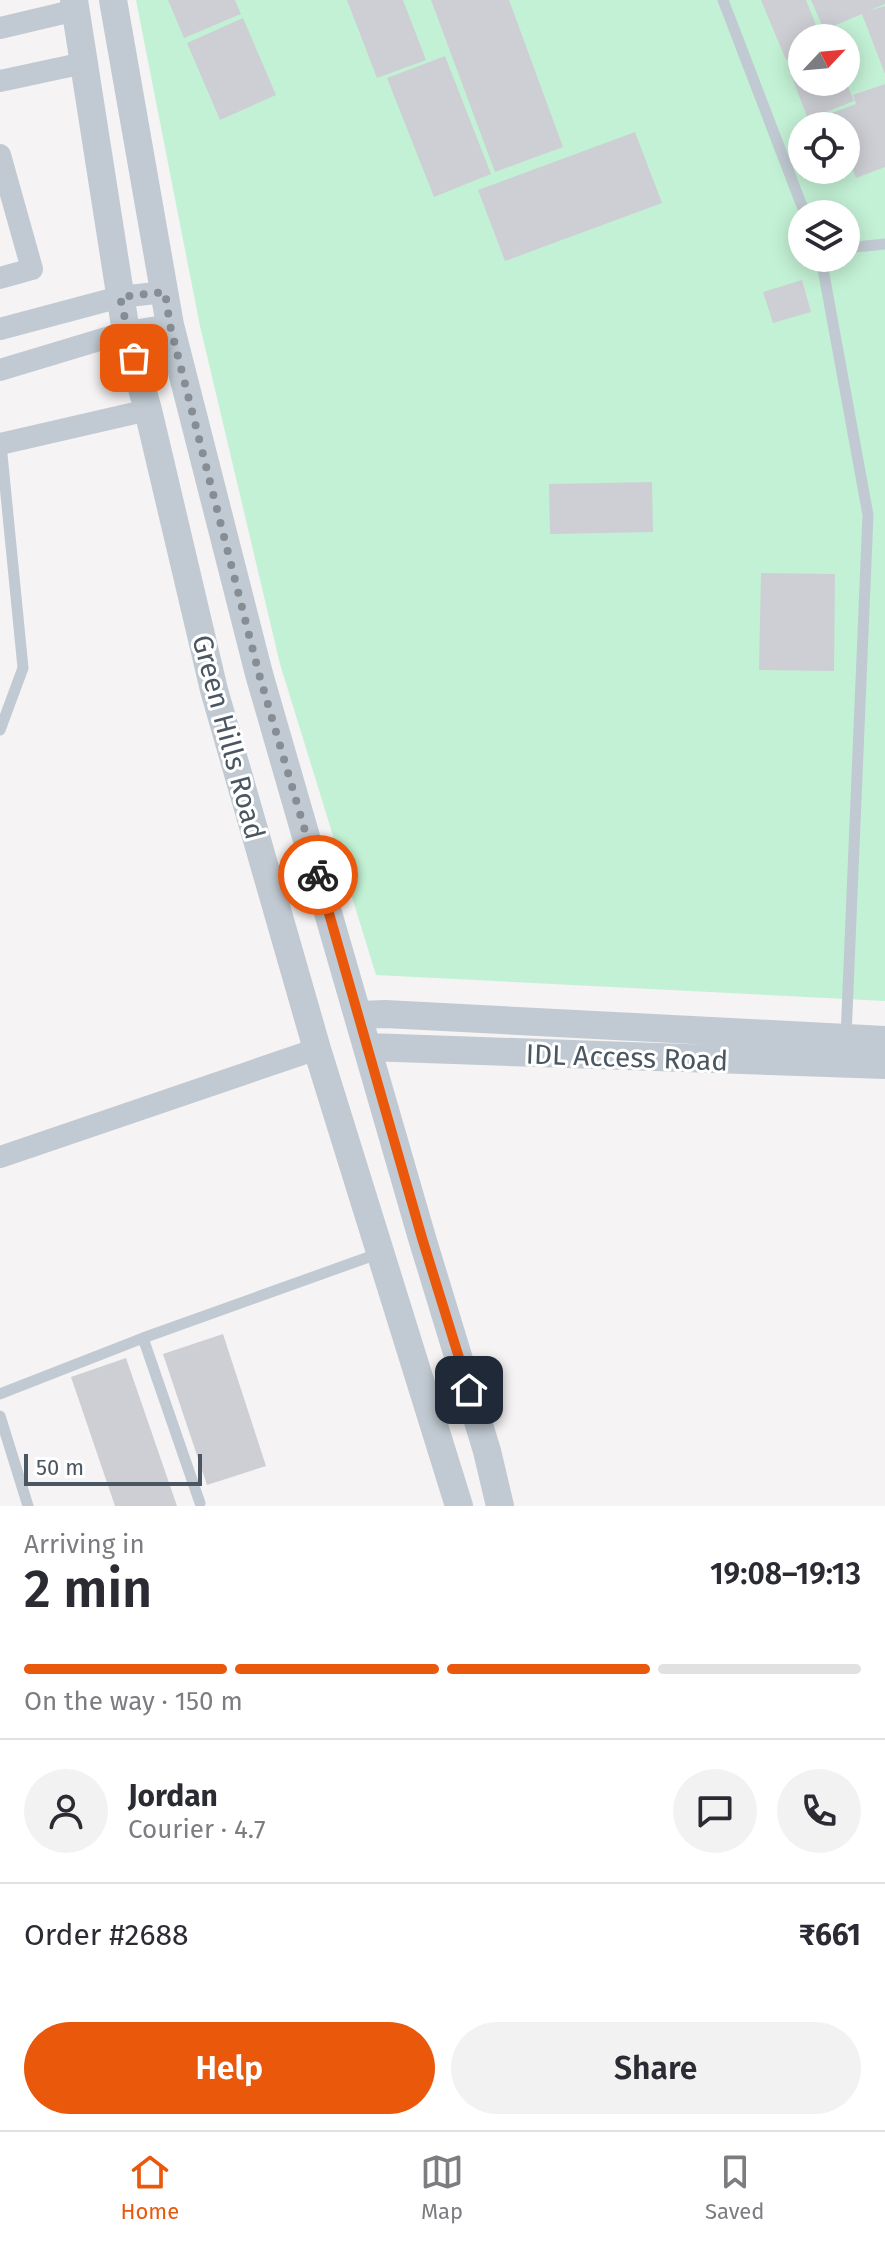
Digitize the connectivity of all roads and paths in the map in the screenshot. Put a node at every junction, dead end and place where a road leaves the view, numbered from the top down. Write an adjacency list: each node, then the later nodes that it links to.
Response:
1 (113, 0): 13 (street, Green Hills Road)
2 (723, 0): 8 (lane)
3 (75, 5): 4 (street); 5 (street, Green Hills Road)
4 (0, 28)
5 (84, 63): 6 (street); 14 (street, Green Hills Road)
6 (0, 81)
7 (0, 155): 12 (street)
8 (800, 200)
9 (885, 244): 10 (lane)
10 (860, 247)
11 (824, 272): 26 (lane)
12 (0, 278)
13 (165, 292): 14 (street); 15 (street, Green Hills Road)
14 (120, 297): 16 (street); 17 (street, Green Hills Road)
15 (170, 325): 17 (street); 22 (street, Green Hills Road)
16 (0, 329)
17 (126, 332): 18 (street); 19 (street, Green Hills Road)
18 (0, 370)
19 (148, 410): 20 (street); 25 (street, Green Hills Road)
20 (0, 444): 21 (lane)
21 (0, 730)
22 (359, 1015): 24 (street, Green Hills Road); 26 (street)
23 (885, 1040): 26 (street)
24 (368, 1047): 26 (street, IDL Access Road); 36 (street, Green Hills Road)
25 (317, 1049): 28 (street); 29 (street, Green Hills Road)
26 (848, 1052): 27 (street, IDL Access Road)
27 (885, 1065)
28 (0, 1157)
29 (380, 1252): 30 (lane); 35 (street, Green Hills Road)
30 (143, 1338): 31 (lane); 33 (lane)
31 (0, 1394)
32 (0, 1416): 34 (lane)
33 (200, 1503)
34 (28, 1506)
35 (459, 1506)
36 (500, 1506)

